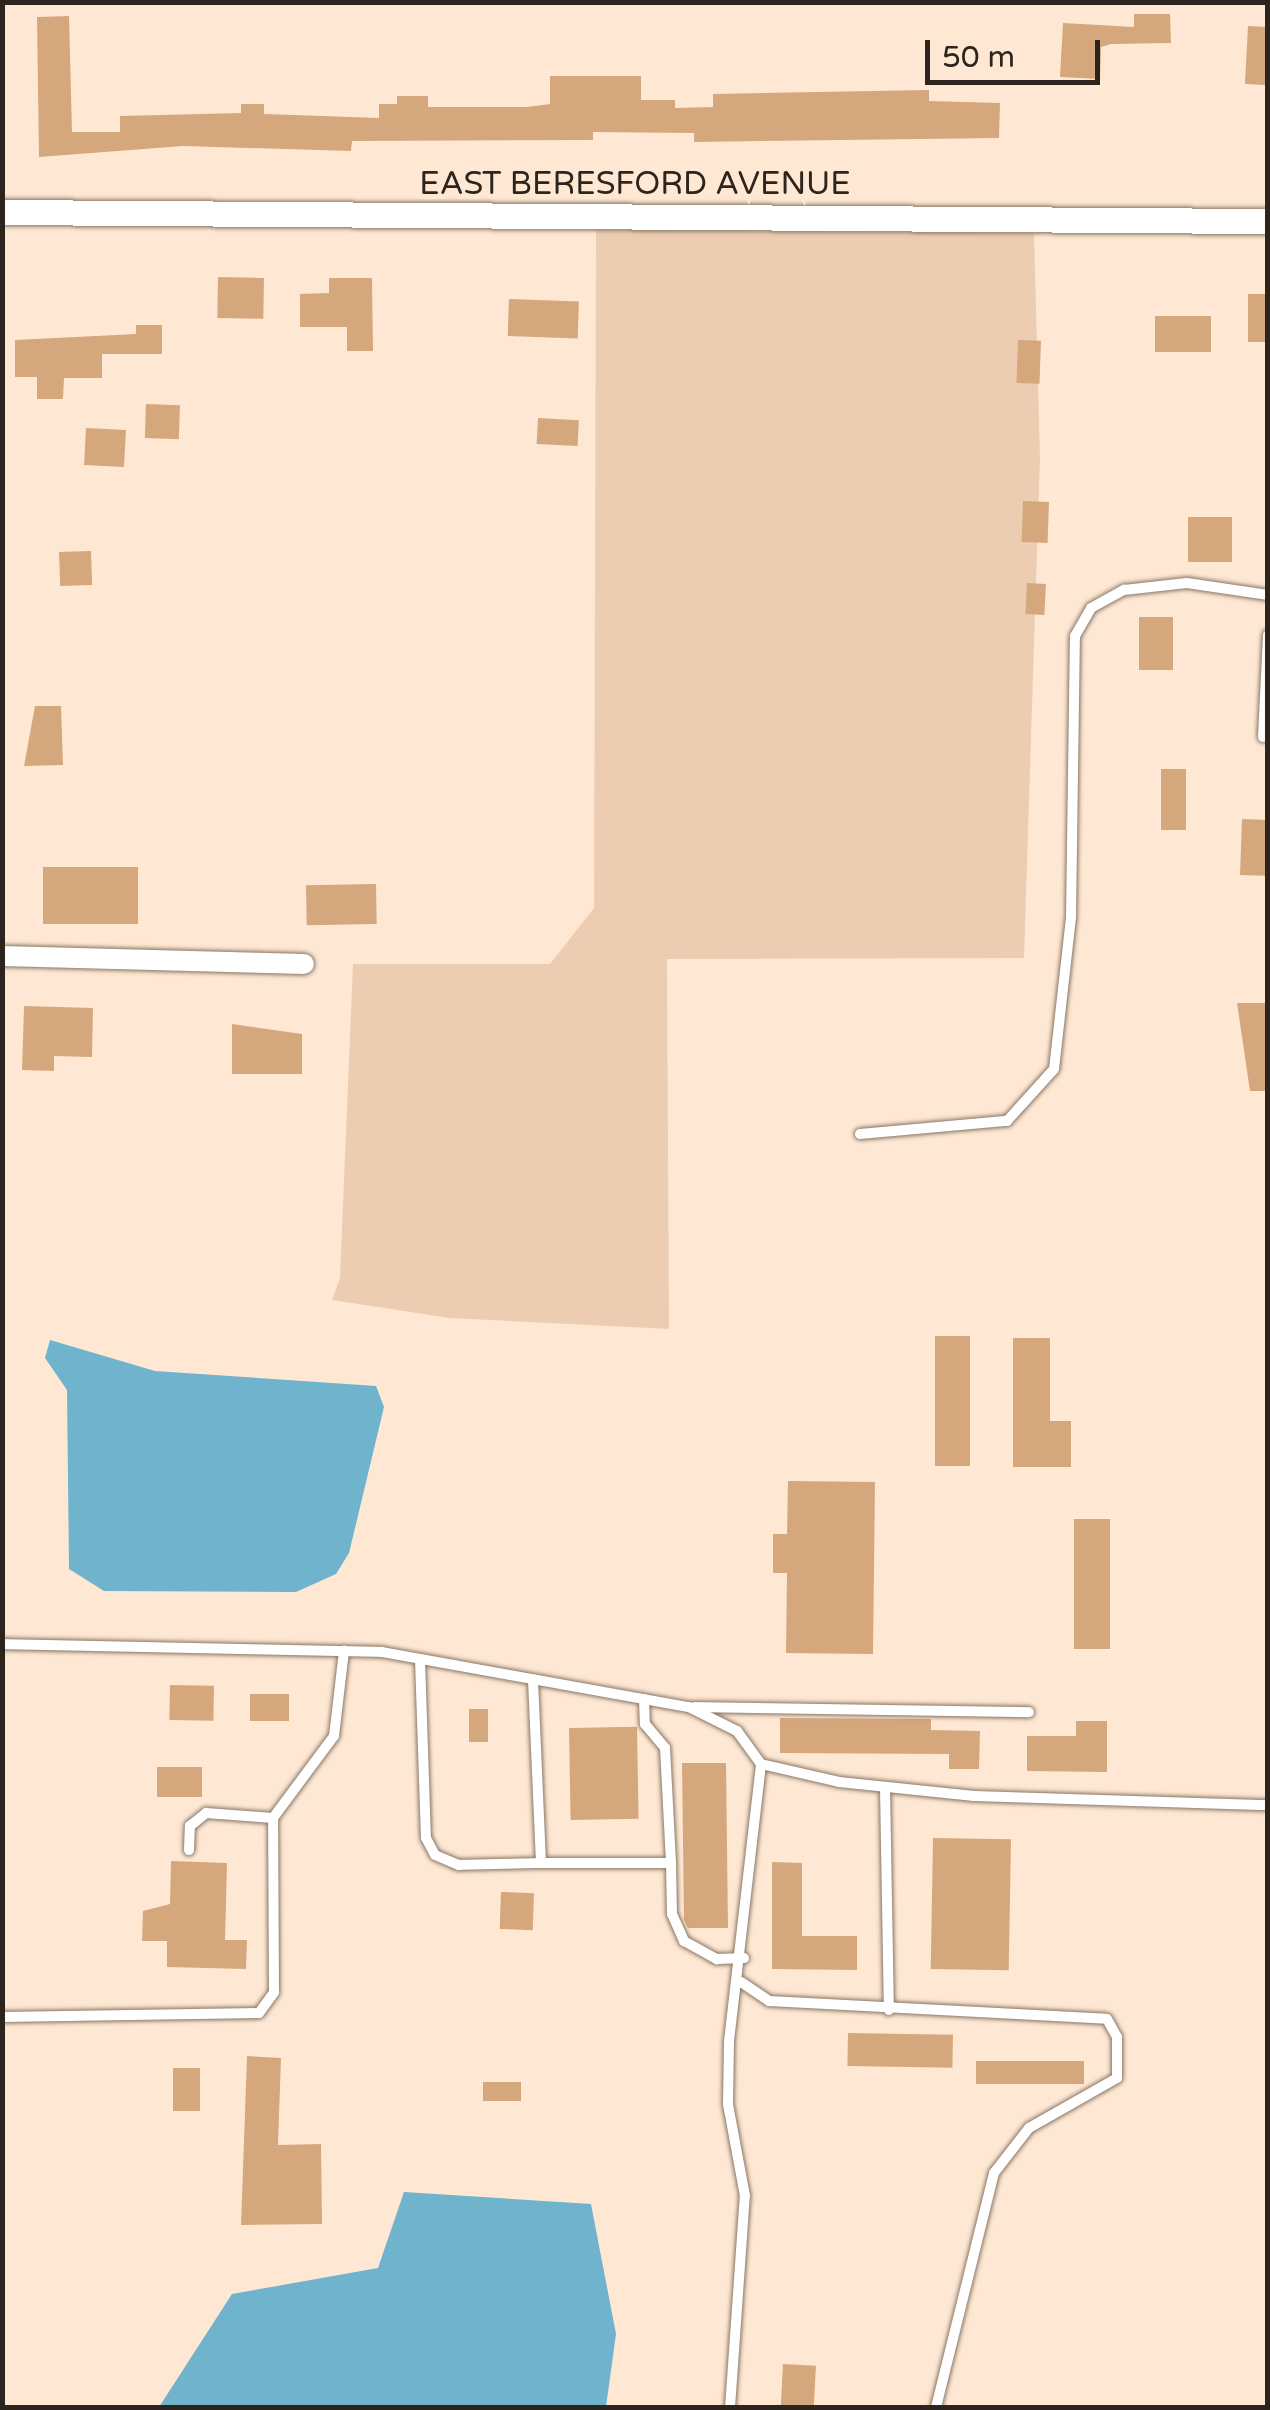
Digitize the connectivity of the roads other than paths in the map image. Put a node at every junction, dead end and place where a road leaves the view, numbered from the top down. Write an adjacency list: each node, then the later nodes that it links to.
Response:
1 (2, 212): 2 (street, EAST BERESFORD AVENUE)
2 (1268, 221)
3 (1268, 595): 8 (lane)
4 (1268, 634): 5 (lane)
5 (1262, 737)
6 (2, 956): 7 (street)
7 (304, 964)
8 (860, 1134)
9 (2, 1644): 10 (lane)
10 (344, 1652): 11 (lane); 19 (lane)
11 (420, 1659): 12 (lane); 21 (lane)
12 (533, 1679): 13 (lane); 21 (lane)
13 (644, 1699): 14 (lane); 22 (lane)
14 (689, 1707): 15 (lane); 16 (lane)
15 (1029, 1712)
16 (761, 1764): 17 (lane); 23 (lane)
17 (885, 1787): 18 (lane); 25 (lane)
18 (1268, 1805)
19 (273, 1818): 20 (lane); 26 (lane)
20 (189, 1850)
21 (541, 1863): 22 (lane)
22 (670, 1863): 23 (lane)
23 (744, 1958): 24 (lane)
24 (741, 1982): 25 (lane); 27 (lane)
25 (888, 2010): 28 (lane)
26 (2, 2017)
27 (730, 2408)
28 (936, 2408)

